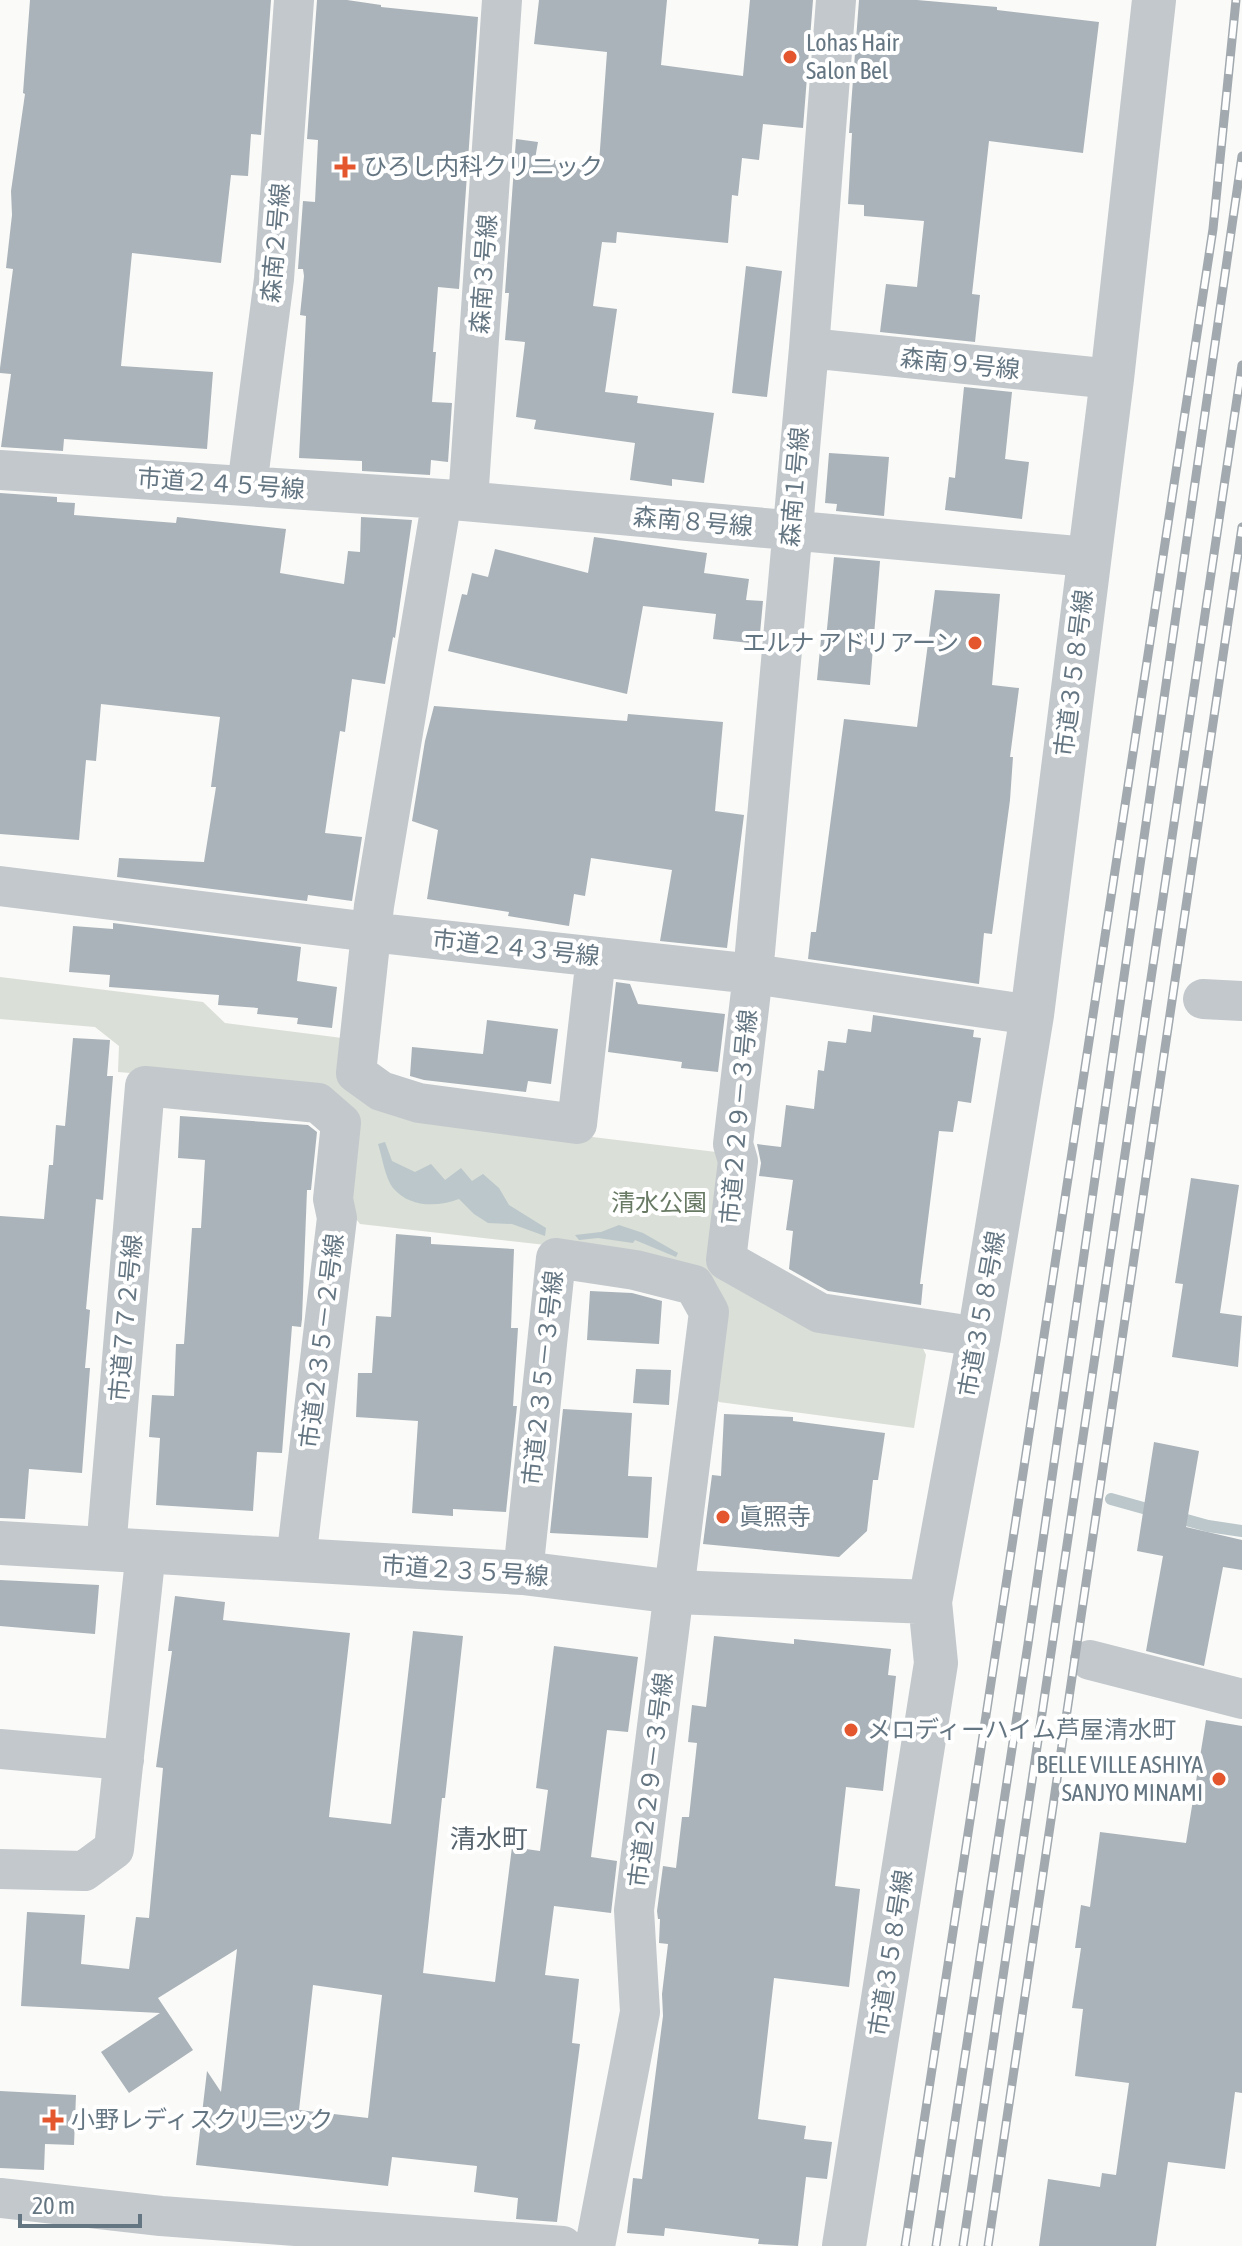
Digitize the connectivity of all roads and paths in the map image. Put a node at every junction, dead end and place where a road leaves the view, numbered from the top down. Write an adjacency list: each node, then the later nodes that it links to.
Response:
1 (294, 0): 8 (street, 森南２号線)
2 (502, 0): 9 (street, 森南３号線)
3 (836, 0): 5 (street, 森南１号線)
4 (1154, 0): 6 (street, 市道３５８号線)
5 (809, 348): 6 (street, 森南９号線); 10 (street, 森南１号線)
6 (1112, 379): 11 (street, 市道３５８号線)
7 (0, 470): 8 (street, 市道２４５号線)
8 (247, 486): 9 (street, 市道２４５号線)
9 (455, 500): 10 (street, 森南８号線); 13 (street, 森南３号線)
10 (791, 531): 11 (street, 森南８号線); 15 (street, 森南１号線)
11 (1088, 557): 18 (street, 市道３５８号線)
12 (0, 886): 13 (street, 市道２４３号線)
13 (370, 932): 14 (street, 市道２４３号線); 14 (street)
14 (596, 957): 15 (street, 市道２４３号線)
15 (753, 974): 18 (street, 市道２４３号線); 21 (street, 市道２２９－３号線)
16 (1203, 999): 17 (street)
17 (1242, 1001)
18 (1032, 1015): 21 (street, 市道３５８号線)
19 (341, 1123): 23 (street, 市道７７２号線); 24 (street, 市道２３５－２号線)
20 (709, 1312): 25 (street, 市道２３５－３号線); 26 (street, 市道２２９－３号線)
21 (979, 1337): 27 (street, 市道３５８号線)
22 (0, 1543): 23 (street, 市道２３５号線)
23 (126, 1550): 24 (street, 市道２３５号線); 31 (street, 市道７７２号線)
24 (296, 1560): 25 (street, 市道２３５号線)
25 (523, 1573): 26 (street, 市道２３５号線)
26 (675, 1592): 27 (street, 市道２３５号線); 37 (street, 市道２２９－３号線)
27 (930, 1602): 38 (street, 市道３５８号線)
28 (1090, 1660): 29 (street)
29 (1242, 1699)
30 (0, 1749): 31 (street)
31 (124, 1760): 32 (street, 市道７７２号線)
32 (0, 1869)
33 (0, 2198): 34 (street)
34 (160, 2231): 35 (street)
35 (349, 2238): 36 (street)
36 (563, 2246)
37 (595, 2246)
38 (844, 2246)

